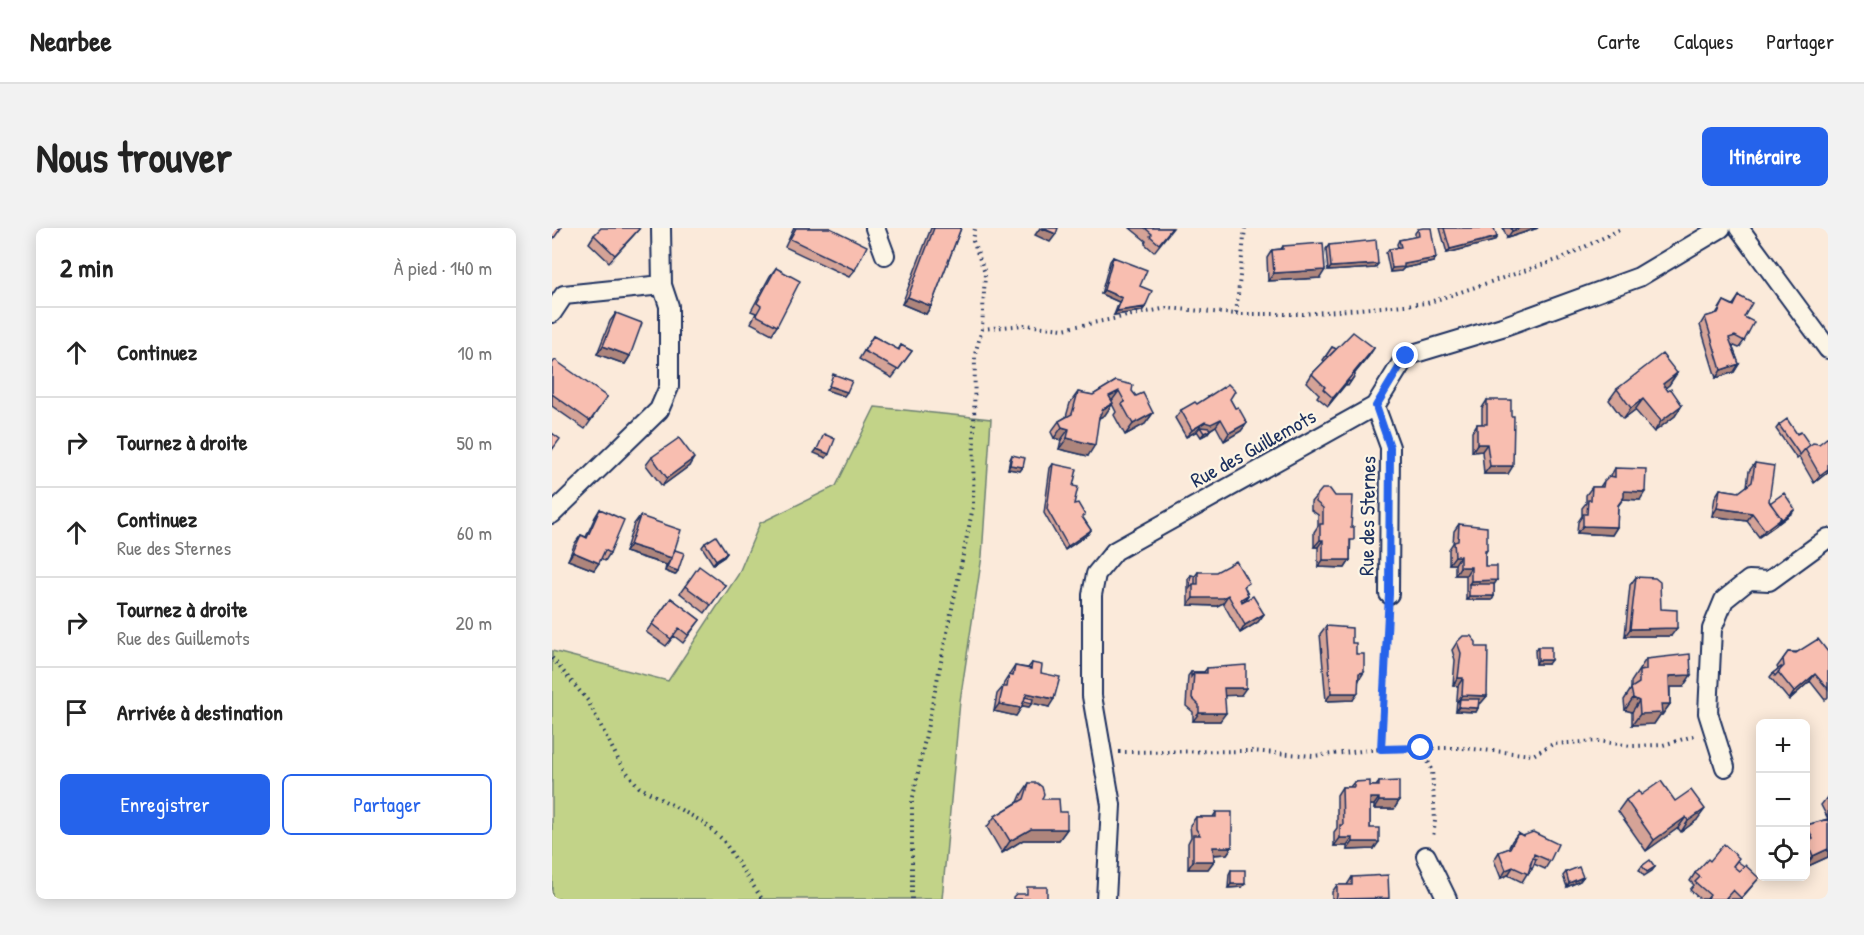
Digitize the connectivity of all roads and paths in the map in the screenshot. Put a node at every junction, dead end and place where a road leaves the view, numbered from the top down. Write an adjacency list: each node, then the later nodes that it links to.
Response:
1 (875, 228): 8 (street)
2 (975, 228): 12 (path)
3 (1245, 228): 11 (path)
4 (1623, 228): 11 (path)
5 (1721, 228): 14 (street, Rue des Guillemots)
6 (1739, 228): 13 (street)
7 (667, 229): 9 (street)
8 (885, 255)
9 (662, 285): 10 (street); 15 (street)
10 (552, 313)
11 (1236, 314): 12 (path)
12 (982, 329): 26 (path)
13 (1828, 349)
14 (1376, 406): 17 (street, Rue des Sternes); 22 (street, Rue des Guillemots)
15 (552, 514)
16 (1828, 538): 19 (street)
17 (1389, 594): 21 (path)
18 (552, 658): 25 (path)
19 (1714, 731): 20 (path); 23 (street)
20 (1421, 748): 21 (path); 24 (path)
21 (1381, 749): 22 (path)
22 (1104, 752): 27 (street, Rue des Guillemots)
23 (1725, 767)
24 (1426, 855): 28 (street)
25 (762, 899)
26 (912, 899)
27 (1106, 899)
28 (1446, 899)

